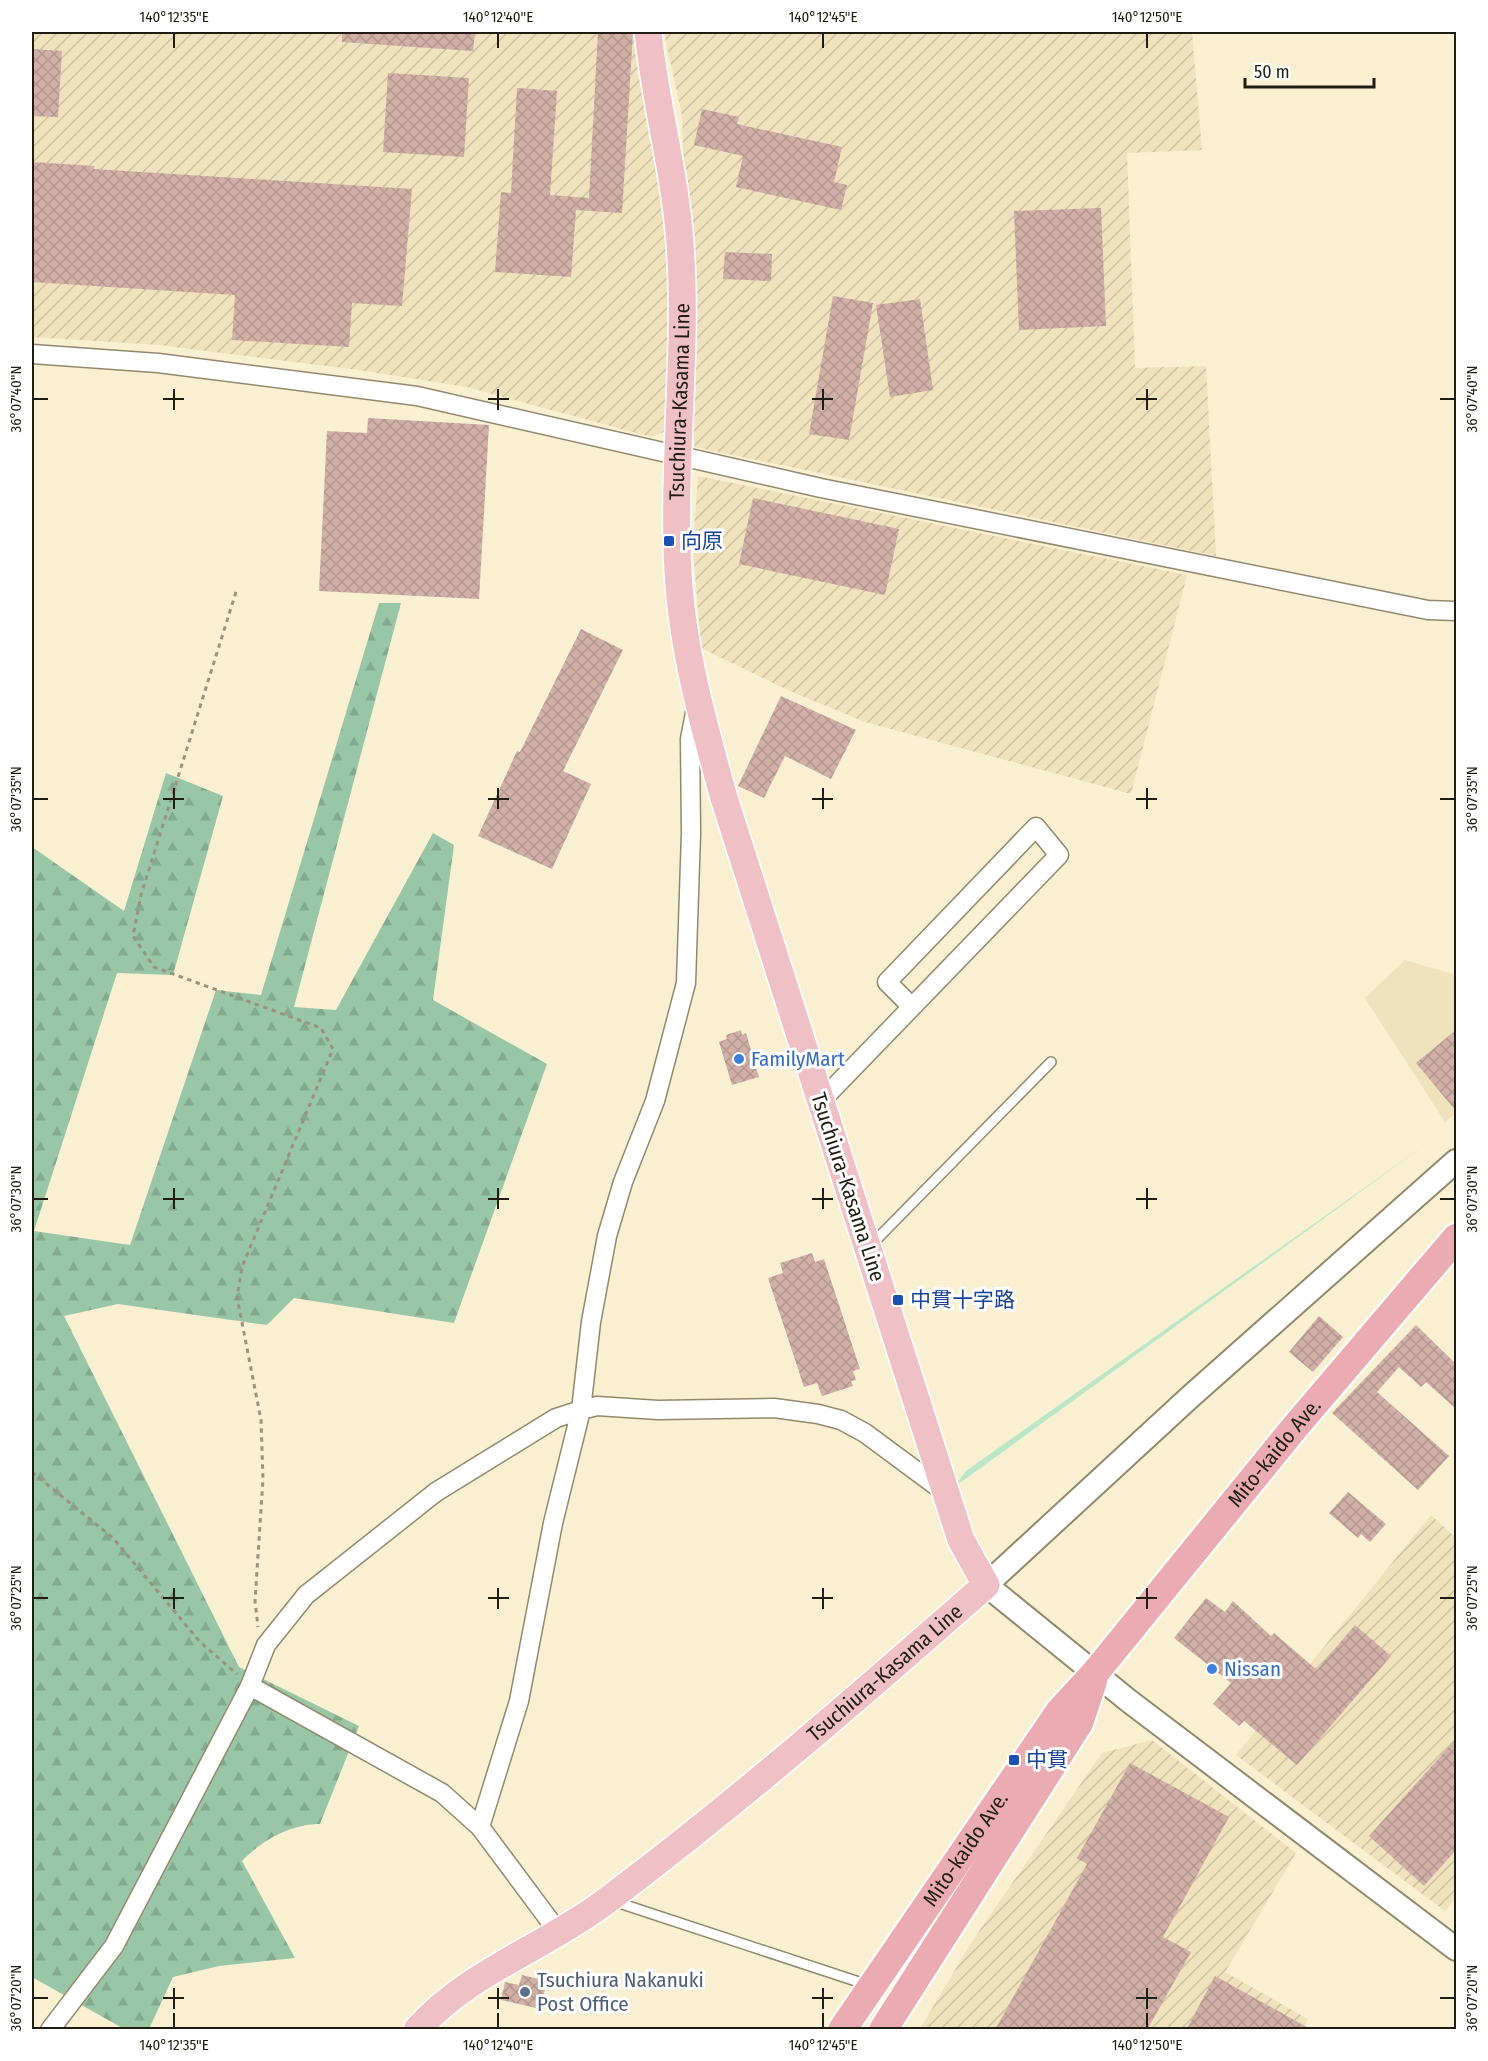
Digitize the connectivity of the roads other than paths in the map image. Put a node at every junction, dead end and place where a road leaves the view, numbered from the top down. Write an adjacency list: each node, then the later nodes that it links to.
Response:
1 (648, 32): 3 (main road, Tsuchiura-Kasama Line)
2 (32, 354): 3 (street)
3 (677, 455): 4 (street); 5 (main road, Tsuchiura-Kasama Line)
4 (1456, 611)
5 (698, 699): 8 (main road, Tsuchiura-Kasama Line); 12 (street)
6 (912, 1007): 6 (street); 8 (street)
7 (1051, 1062): 11 (lane)
8 (820, 1102): 11 (main road, Tsuchiura-Kasama Line)
9 (1456, 1161): 14 (street)
10 (1456, 1238): 15 (highway, Mito-kaido Ave.)
11 (867, 1249): 13 (main road, Tsuchiura-Kasama Line)
12 (581, 1410): 13 (street); 16 (street); 17 (street)
13 (946, 1493): 14 (main road, Tsuchiura-Kasama Line)
14 (986, 1585): 15 (street); 18 (main road, Tsuchiura-Kasama Line)
15 (1095, 1673): 20 (street); 21 (highway, Mito-kaido Ave.); 25 (highway, Mito-kaido Ave.)
16 (250, 1686): 17 (street); 22 (street)
17 (480, 1827): 19 (street)
18 (608, 1900): 19 (main road, Tsuchiura-Kasama Line); 21 (lane)
19 (559, 1933): 23 (main road, Tsuchiura-Kasama Line)
20 (1453, 1940)
21 (870, 1985): 24 (highway, Mito-kaido Ave.)
22 (50, 2030)
23 (417, 2030)
24 (842, 2030)
25 (883, 2030)

